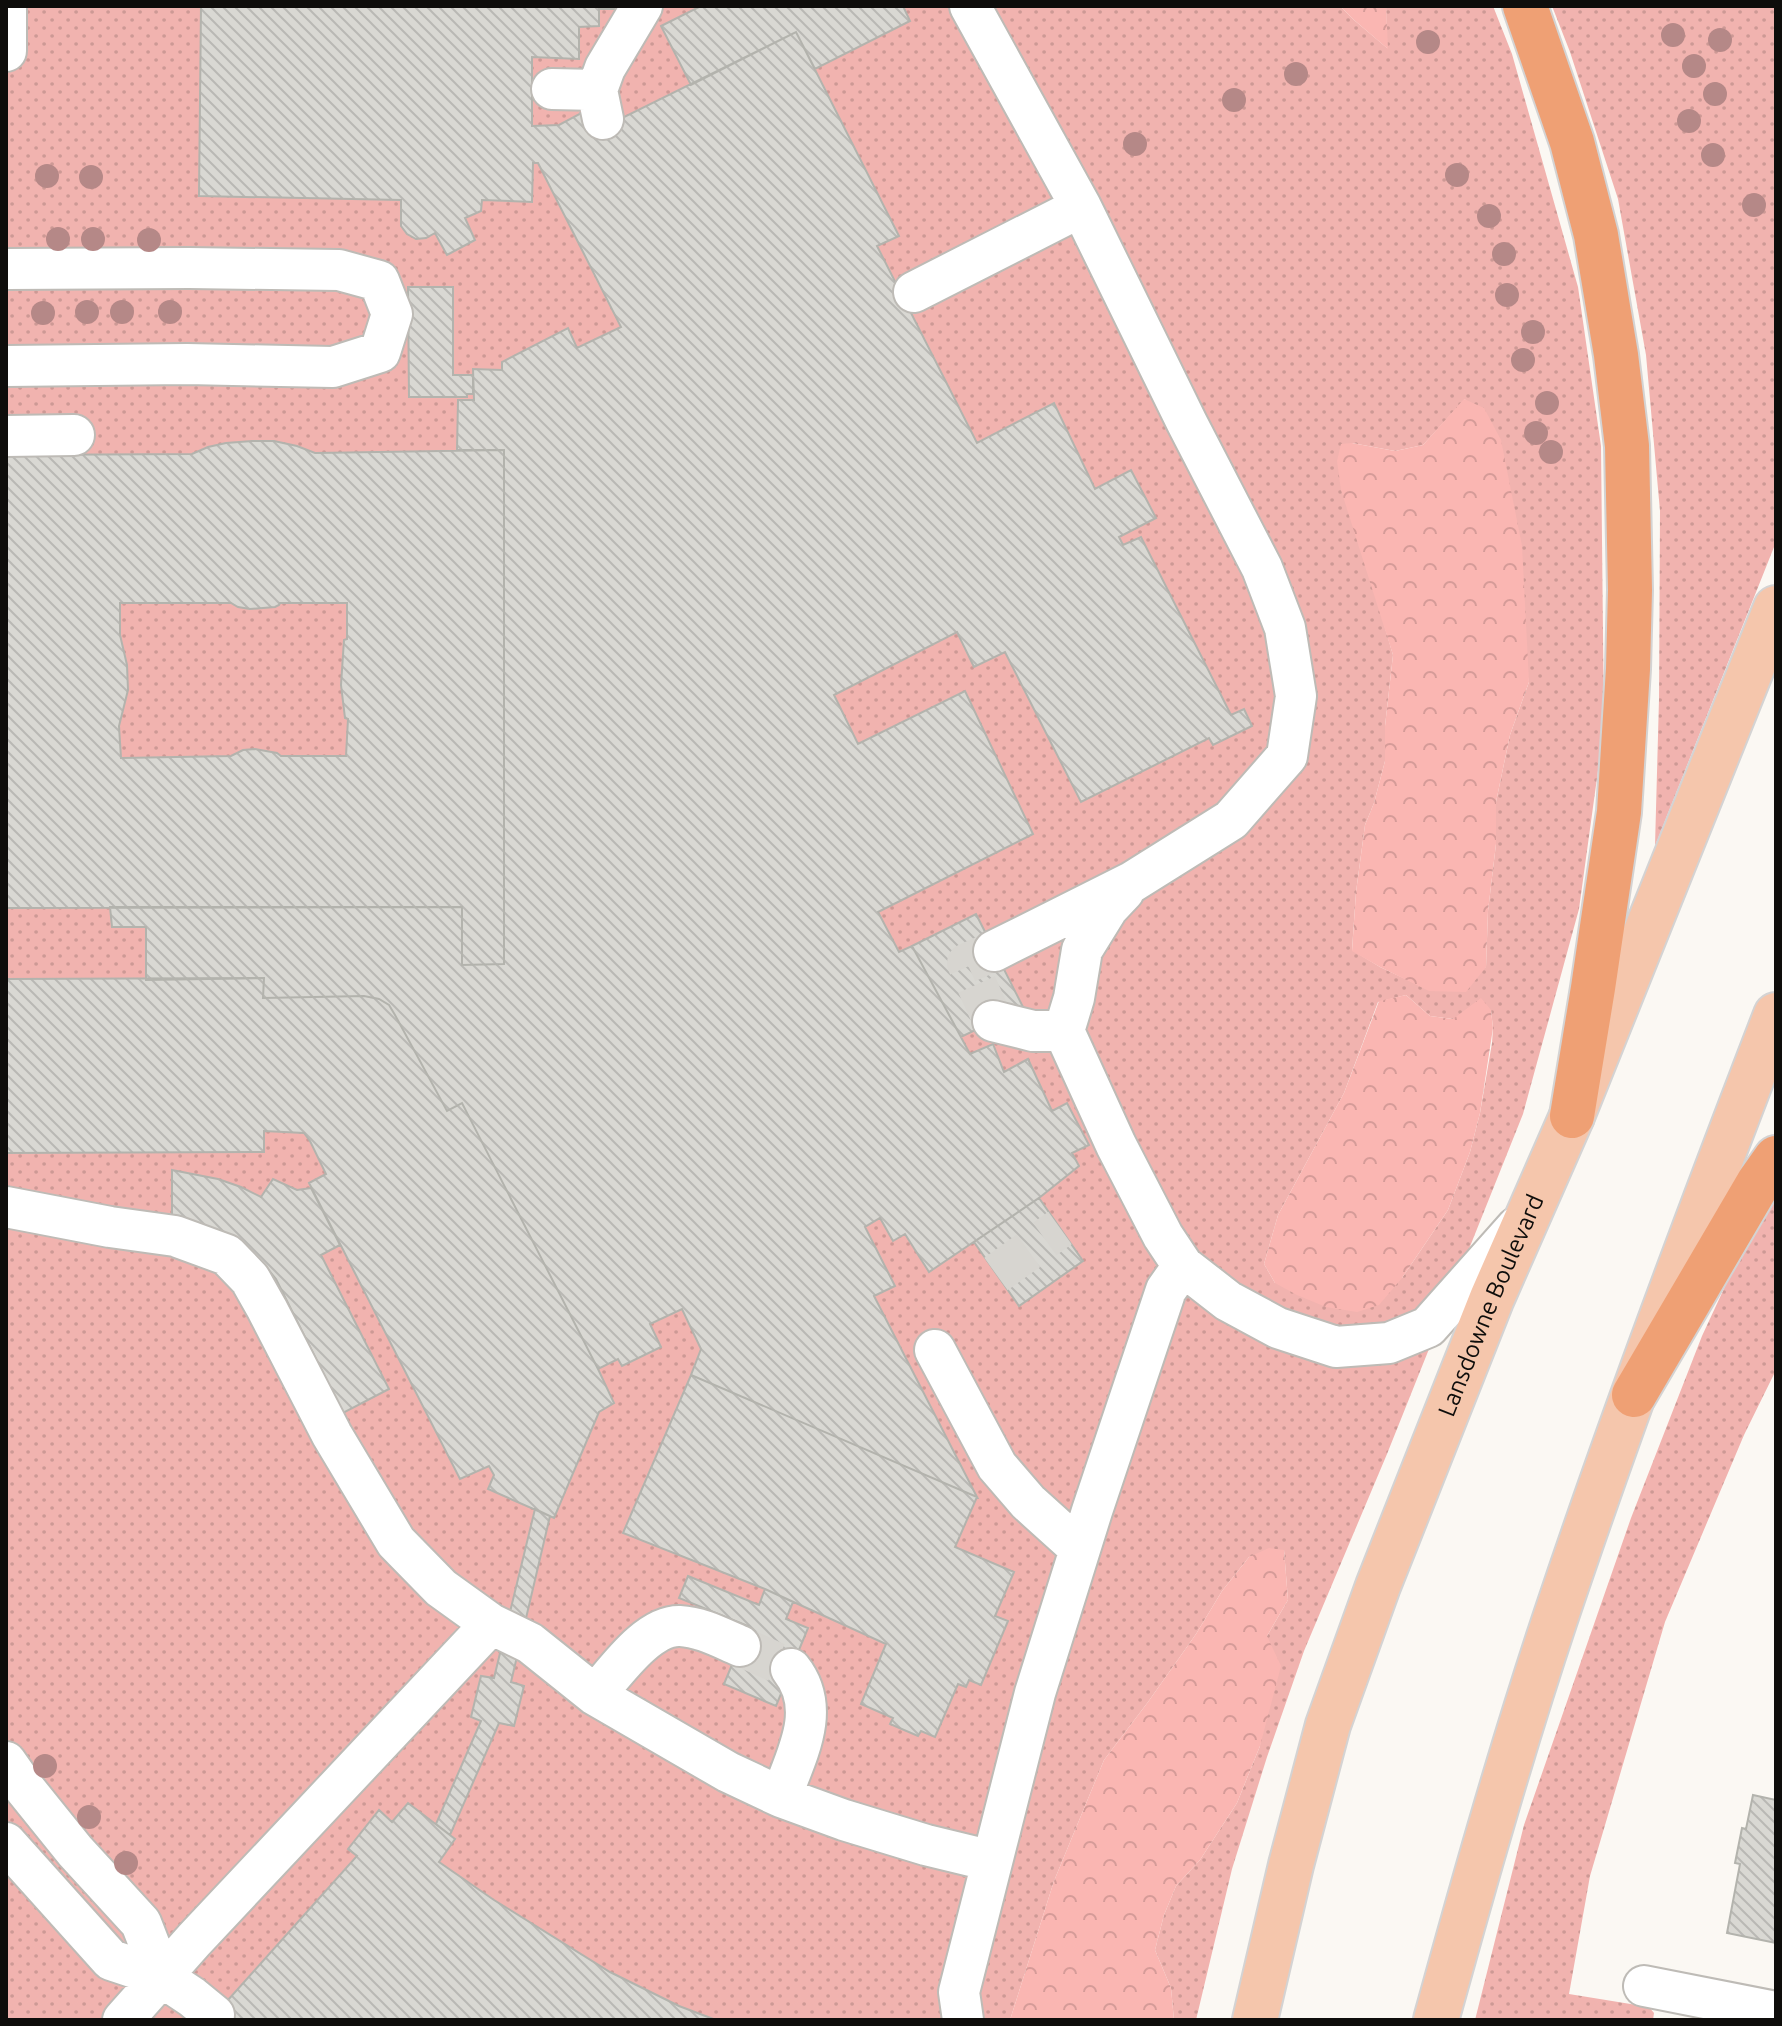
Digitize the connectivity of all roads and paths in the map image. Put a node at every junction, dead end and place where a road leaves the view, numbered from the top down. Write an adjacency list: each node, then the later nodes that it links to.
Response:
1 (6, 6): 5 (street)
2 (642, 6): 6 (street)
3 (970, 6): 7 (street)
4 (1525, 6): 19 (highway)
5 (6, 51)
6 (552, 89)
7 (1081, 207): 9 (street); 14 (street)
8 (6, 269): 10 (street)
9 (914, 292)
10 (6, 366)
11 (74, 435): 12 (street)
12 (6, 436)
13 (1776, 608): 19 (main road, Lansdowne Boulevard)
14 (1132, 882): 15 (street); 18 (street)
15 (994, 951)
16 (1776, 1015): 25 (main road)
17 (993, 1021): 18 (street)
18 (1064, 1031): 23 (street)
19 (1572, 1116): 22 (main road, Lansdowne Boulevard)
20 (1776, 1158): 25 (highway)
21 (6, 1207): 27 (street)
22 (1529, 1213): 23 (street); 41 (main road, Lansdowne Boulevard)
23 (1183, 1266): 26 (street)
24 (935, 1350): 26 (street)
25 (1634, 1395): 42 (main road)
26 (1080, 1549): 34 (street)
27 (491, 1624): 30 (street); 35 (street)
28 (740, 1646): 30 (street)
29 (791, 1669): 32 (street)
30 (595, 1695): 32 (street)
31 (6, 1762): 35 (street)
32 (781, 1797): 34 (street)
33 (6, 1843): 35 (street)
34 (992, 1861): 40 (street)
35 (162, 1977): 38 (street); 39 (street)
36 (1644, 1986): 37 (street)
37 (1776, 2012)
38 (214, 2015)
39 (123, 2020)
40 (963, 2020)
41 (1255, 2020)
42 (1436, 2020)

